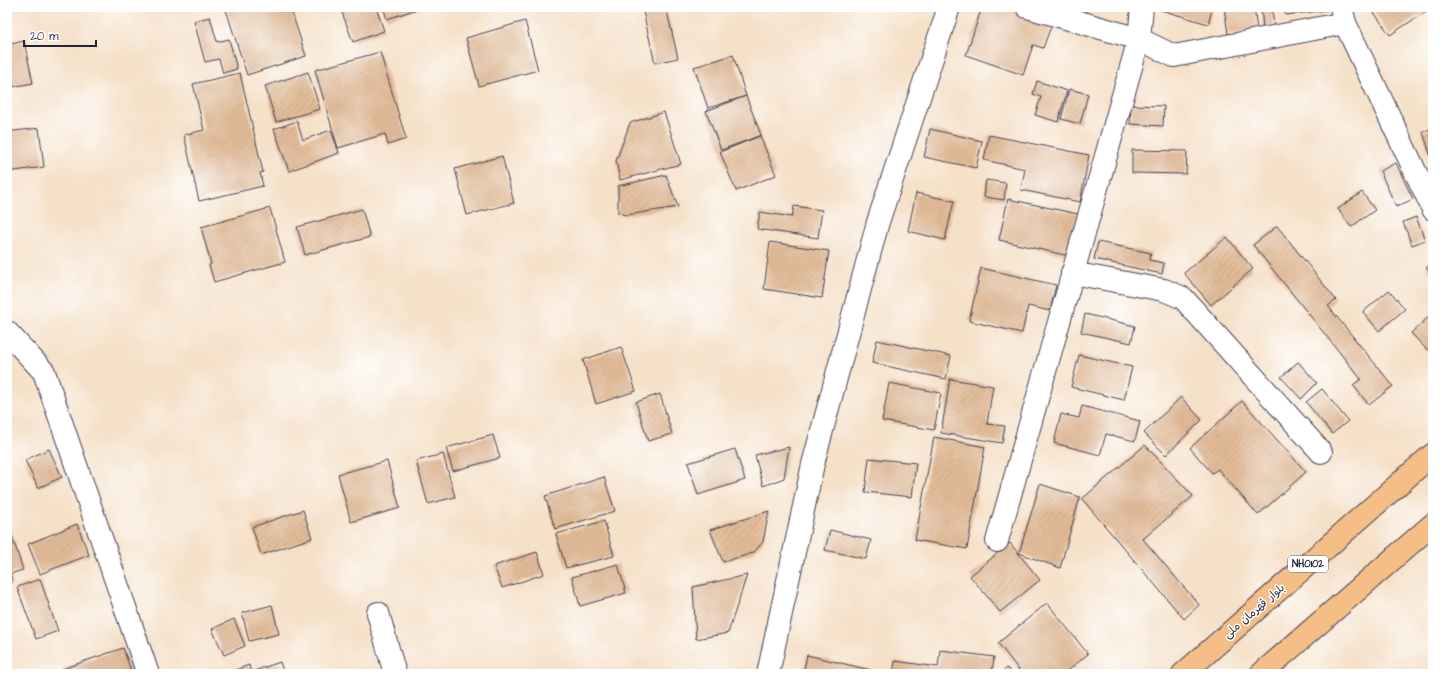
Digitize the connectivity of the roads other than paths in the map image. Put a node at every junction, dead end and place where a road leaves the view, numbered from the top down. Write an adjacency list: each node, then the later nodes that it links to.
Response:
1 (949, 7): 16 (street)
2 (1027, 7): 5 (street)
3 (1142, 7): 5 (street)
4 (1343, 15): 5 (street); 6 (street)
5 (1138, 39): 7 (street)
6 (1433, 209)
7 (1072, 273): 9 (street); 12 (street)
8 (7, 332): 14 (street)
9 (1321, 452)
10 (1433, 454): 17 (highway, بلوار قهرمان ملی / NH0102)
11 (1431, 532): 18 (highway)
12 (997, 541)
13 (378, 613): 15 (street)
14 (148, 674)
15 (395, 674)
16 (768, 674)
17 (1183, 674)
18 (1261, 674)

